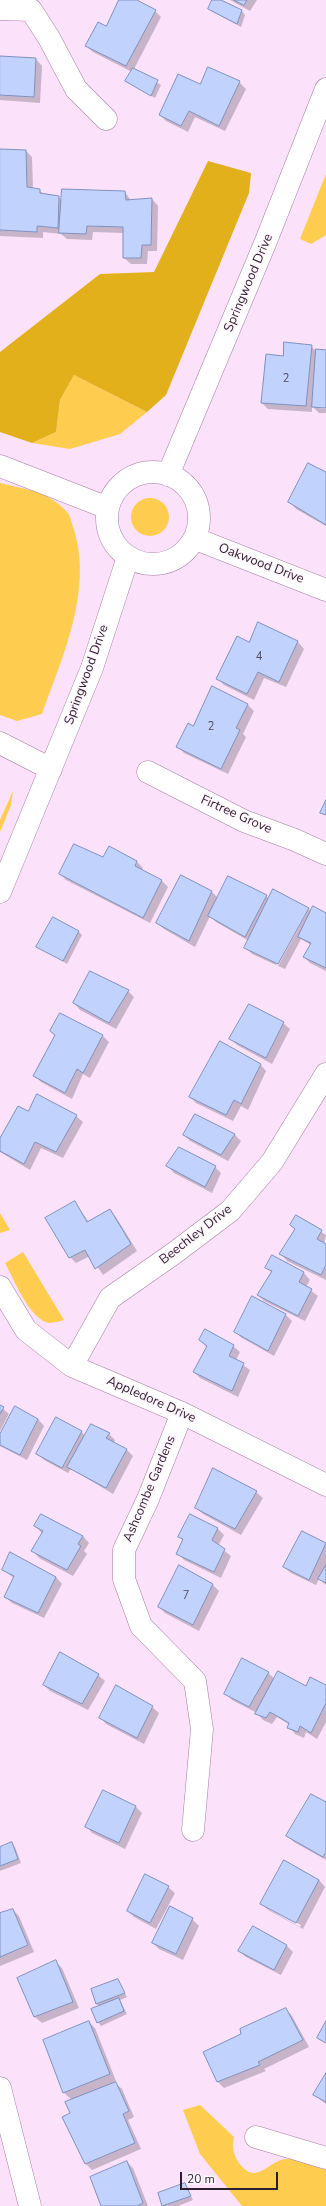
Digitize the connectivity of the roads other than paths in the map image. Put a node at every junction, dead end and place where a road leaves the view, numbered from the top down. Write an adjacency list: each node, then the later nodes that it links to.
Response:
1 (0, 9): 3 (street)
2 (326, 89): 5 (street, Springwood Drive)
3 (106, 118)
4 (0, 466): 6 (street)
5 (168, 475): 6 (street); 7 (street)
6 (108, 508): 8 (street)
7 (196, 539): 8 (street); 9 (street, Oakwood Drive)
8 (128, 557): 11 (street, Springwood Drive)
9 (326, 590)
10 (0, 743): 11 (street)
11 (50, 769): 14 (street, Springwood Drive)
12 (148, 772): 13 (street, Firtree Grove)
13 (326, 854)
14 (0, 892)
15 (326, 1074): 17 (street, Beechley Drive)
16 (0, 1287): 17 (street, Appledore Drive)
17 (72, 1366): 18 (street, Appledore Drive)
18 (182, 1412): 19 (street, Appledore Drive); 20 (street, Ashcombe Gardens)
19 (326, 1485)
20 (193, 1830)
21 (0, 2088): 24 (street)
22 (256, 2137): 23 (street)
23 (326, 2158)
24 (30, 2206)

